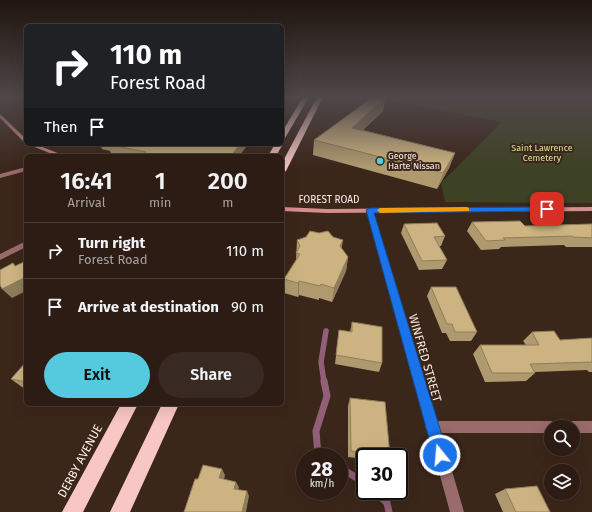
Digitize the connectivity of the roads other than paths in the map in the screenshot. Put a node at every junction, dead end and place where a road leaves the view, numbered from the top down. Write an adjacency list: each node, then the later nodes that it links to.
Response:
1 (6, 121): 5 (main road)
2 (292, 121): 4 (highway)
3 (307, 121): 8 (highway)
4 (284, 135)
5 (24, 140)
6 (35, 146): 7 (main road)
7 (57, 154)
8 (284, 167)
9 (24, 170): 10 (street)
10 (0, 176)
11 (284, 209): 13 (main road, FOREST ROAD)
12 (592, 209): 13 (main road, FOREST ROAD)
13 (370, 210): 18 (street, WINFRED STREET)
14 (24, 245): 15 (street)
15 (0, 256)
16 (129, 406): 22 (highway, DERBY AVENUE)
17 (170, 406): 23 (highway)
18 (431, 427): 19 (street); 24 (street, WINFRED STREET)
19 (544, 427)
20 (580, 427): 21 (street)
21 (592, 427)
22 (72, 512)
23 (120, 512)
24 (457, 512)

